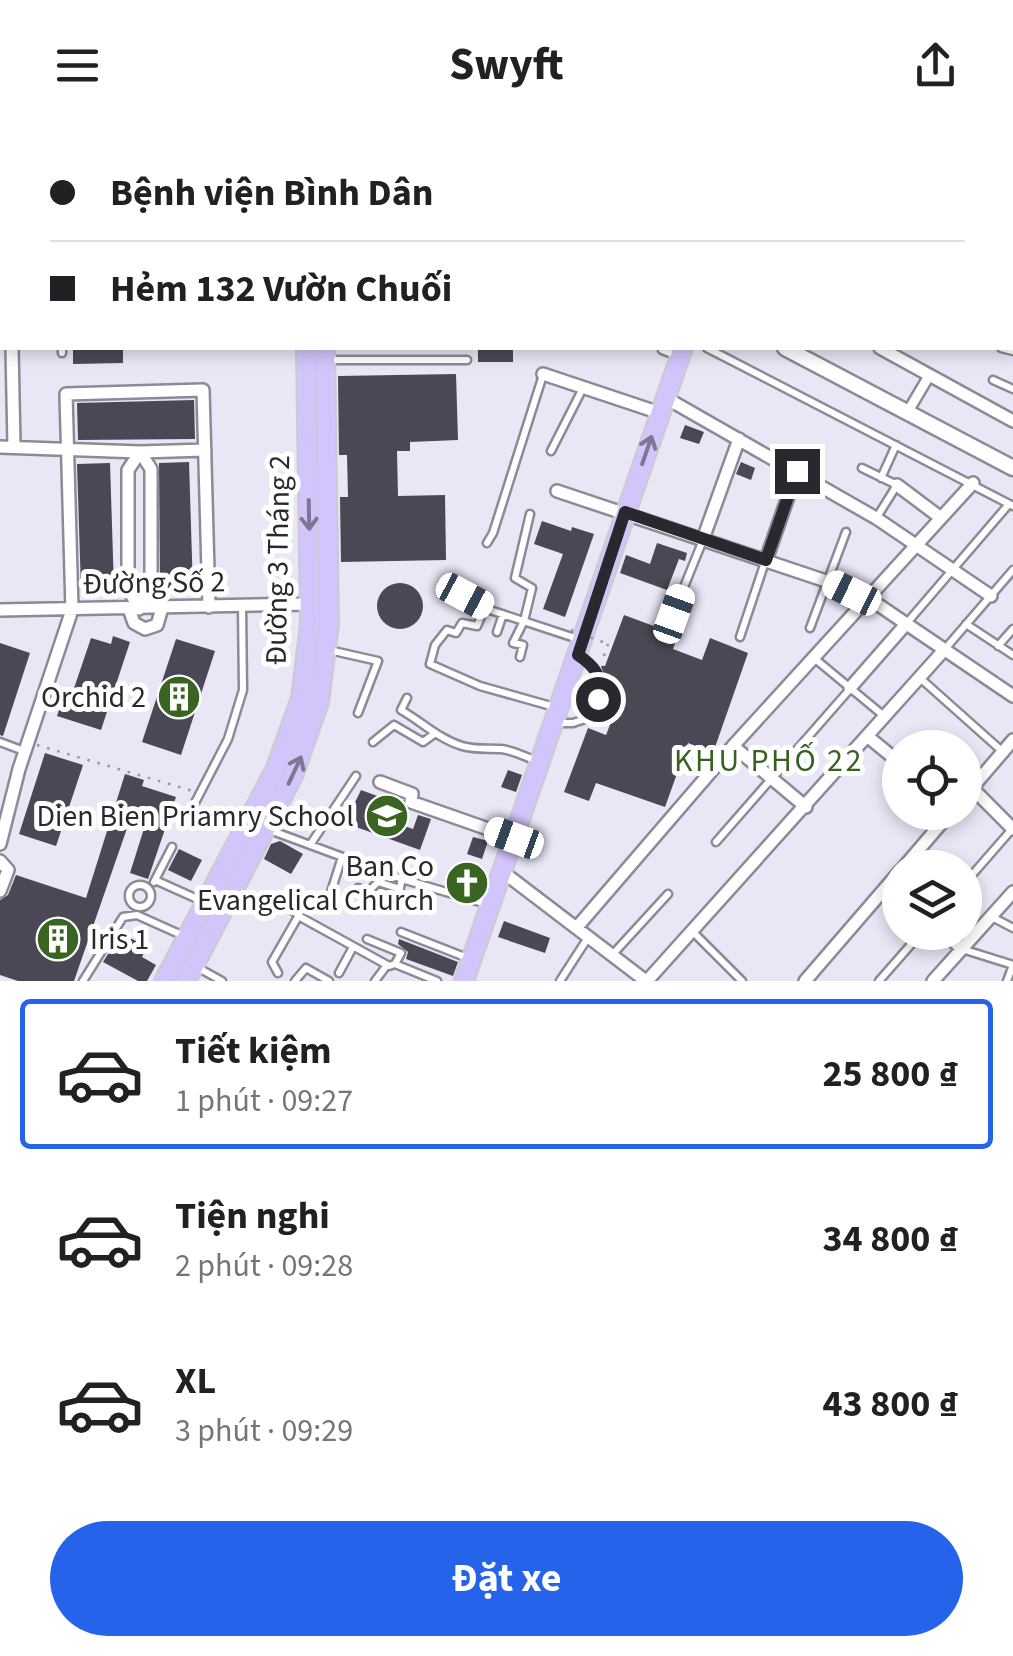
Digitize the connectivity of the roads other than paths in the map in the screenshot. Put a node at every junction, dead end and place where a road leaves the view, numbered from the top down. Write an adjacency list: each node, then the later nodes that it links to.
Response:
1 (12, 350): 22 (street)
2 (306, 350): 51 (main road, Đường 3 Tháng 2, one-way to 51)
3 (412, 350): 10 (lane)
4 (662, 350): 8 (lane)
5 (711, 350): 21 (lane)
6 (789, 350): 18 (street)
7 (884, 350): 13 (street)
8 (682, 352): 17 (main road)
9 (325, 354): 10 (lane); 71 (main road, Đường 3 Tháng 2)
10 (412, 360): 11 (lane)
11 (467, 360)
12 (544, 374): 15 (street); 42 (lane)
13 (929, 376): 18 (street); 19 (street)
14 (993, 380): 16 (lane)
15 (583, 387): 17 (street); 26 (lane)
16 (1013, 389)
17 (663, 405): 20 (street); 36 (main road, one-way to 17)
18 (907, 413): 29 (street)
19 (1013, 421)
20 (738, 439): 30 (street); 41 (street)
21 (896, 445): 31 (lane); 32 (lane)
22 (14, 446): 23 (street); 24 (street)
23 (0, 447)
24 (66, 449): 25 (street); 27 (street); 58 (street)
25 (205, 450): 27 (street); 53 (street)
26 (551, 450)
27 (140, 452): 56 (street); 56 (street)
28 (862, 468): 31 (lane)
29 (1013, 468)
30 (797, 471): 38 (street); 44 (street)
31 (881, 478): 33 (lane)
32 (972, 483): 35 (lane); 39 (street)
33 (897, 486): 38 (lane); 39 (street)
34 (556, 491): 36 (street)
35 (1011, 505): 45 (lane)
36 (625, 512): 41 (street); 68 (main road)
37 (530, 514): 61 (lane)
38 (876, 518): 43 (street)
39 (941, 518): 43 (street)
40 (846, 532): 47 (lane)
41 (703, 538): 44 (street); 60 (lane)
42 (487, 543)
43 (916, 546): 45 (street); 50 (street)
44 (766, 560): 47 (street); 67 (lane)
45 (953, 569): 49 (street); 62 (lane)
46 (1013, 570): 49 (lane)
47 (826, 580): 50 (street); 64 (lane)
48 (465, 596): 54 (lane)
49 (991, 596): 63 (lane)
50 (868, 599): 62 (street); 74 (street)
51 (310, 604): 52 (street, Đường Số 2); 125 (main road, Đường 3 Tháng 2)
52 (242, 606): 53 (street, Đường Số 2); 100 (lane)
53 (209, 607): 55 (street, Đường Số 2)
54 (486, 607): 59 (lane); 80 (lane)
55 (162, 608): 56 (street, Đường Số 2); 56 (street)
56 (134, 609): 58 (street, Đường Số 2)
57 (0, 610): 58 (street, Đường Số 2)
58 (72, 610): 88 (street)
59 (503, 614): 61 (lane); 66 (lane)
60 (674, 614)
61 (524, 621): 68 (lane); 73 (lane)
62 (906, 624): 70 (street); 76 (street)
63 (966, 624): 69 (lane); 70 (lane)
64 (810, 628)
65 (1013, 629): 69 (lane)
66 (497, 632)
67 (740, 637)
68 (577, 642): 80 (main road); 80 (lane)
69 (998, 646): 72 (lane)
70 (945, 649): 75 (street); 77 (street)
71 (328, 650): 79 (lane); 102 (main road, Đường 3 Tháng 2, one-way to 71)
72 (1013, 656)
73 (520, 657)
74 (814, 658): 76 (lane); 87 (street)
75 (919, 677): 81 (street); 90 (lane)
76 (850, 688): 81 (lane); 94 (lane)
77 (1013, 696)
78 (407, 698): 82 (lane)
79 (358, 713)
80 (556, 716): 91 (main road)
81 (884, 716): 83 (street)
82 (434, 734): 86 (lane); 91 (lane)
83 (867, 736): 89 (street); 98 (street)
84 (1013, 740): 90 (street)
85 (0, 742): 88 (lane)
86 (373, 742)
87 (734, 746): 94 (street); 132 (street)
88 (26, 747): 106 (street)
89 (882, 748)
90 (1003, 752): 93 (street)
91 (540, 762): 104 (main road)
92 (356, 776): 107 (lane)
93 (982, 777)
94 (773, 779): 98 (street); 105 (lane)
95 (380, 782): 104 (street)
96 (982, 802): 99 (street)
97 (1013, 806): 99 (street)
98 (806, 807): 135 (street)
99 (1002, 817): 101 (street)
100 (184, 824)
101 (1013, 828): 112 (lane)
102 (266, 829): 107 (lane); 149 (main road, Đường 3 Tháng 2)
103 (936, 830): 109 (street)
104 (514, 838): 113 (main road)
105 (716, 842)
106 (0, 844)
107 (310, 845): 110 (lane)
108 (172, 848): 115 (lane)
109 (919, 850)
110 (342, 857): 114 (lane); 123 (lane)
111 (0, 861): 119 (street)
112 (982, 864)
113 (502, 872): 128 (main road); 132 (street)
114 (402, 878): 117 (lane); 128 (lane)
115 (155, 880): 118 (lane); 125 (lane)
116 (358, 888): 117 (lane)
117 (400, 889): 127 (lane)
118 (150, 891): 124 (lane); 124 (lane)
119 (0, 892)
120 (1013, 892): 130 (street)
121 (668, 894): 144 (lane)
122 (882, 894): 151 (street)
123 (330, 895)
124 (132, 902): 131 (lane)
125 (205, 903): 138 (main road, Đường 3 Tháng 2)
126 (283, 903): 129 (lane)
127 (383, 903)
128 (491, 905): 145 (main road)
129 (298, 915): 140 (lane); 148 (lane)
130 (991, 916): 133 (street); 134 (lane)
131 (124, 917): 138 (lane); 154 (lane)
132 (578, 926): 137 (street)
133 (982, 926)
134 (1013, 928)
135 (692, 931): 153 (street); 164 (lane)
136 (401, 932): 145 (lane)
137 (589, 935): 144 (street); 163 (lane)
138 (187, 938): 155 (main road, Đường 3 Tháng 2)
139 (367, 938): 146 (lane)
140 (353, 947): 146 (lane); 150 (lane)
141 (906, 950): 165 (lane)
142 (961, 950): 152 (street)
143 (965, 950): 147 (lane)
144 (612, 954): 153 (street)
145 (472, 959): 162 (main road)
146 (391, 964): 160 (lane); 161 (lane)
147 (1013, 965): 166 (lane)
148 (278, 972): 157 (lane); 158 (lane)
149 (190, 973): 156 (lane)
150 (339, 973)
151 (813, 978)
152 (939, 979)
153 (641, 980)
154 (82, 981)
155 (164, 981)
156 (222, 981)
157 (273, 981)
158 (295, 981): 159 (lane)
159 (329, 981)
160 (376, 981)
161 (436, 981)
162 (464, 981)
163 (560, 981)
164 (742, 981)
165 (879, 981)
166 (1007, 981)

